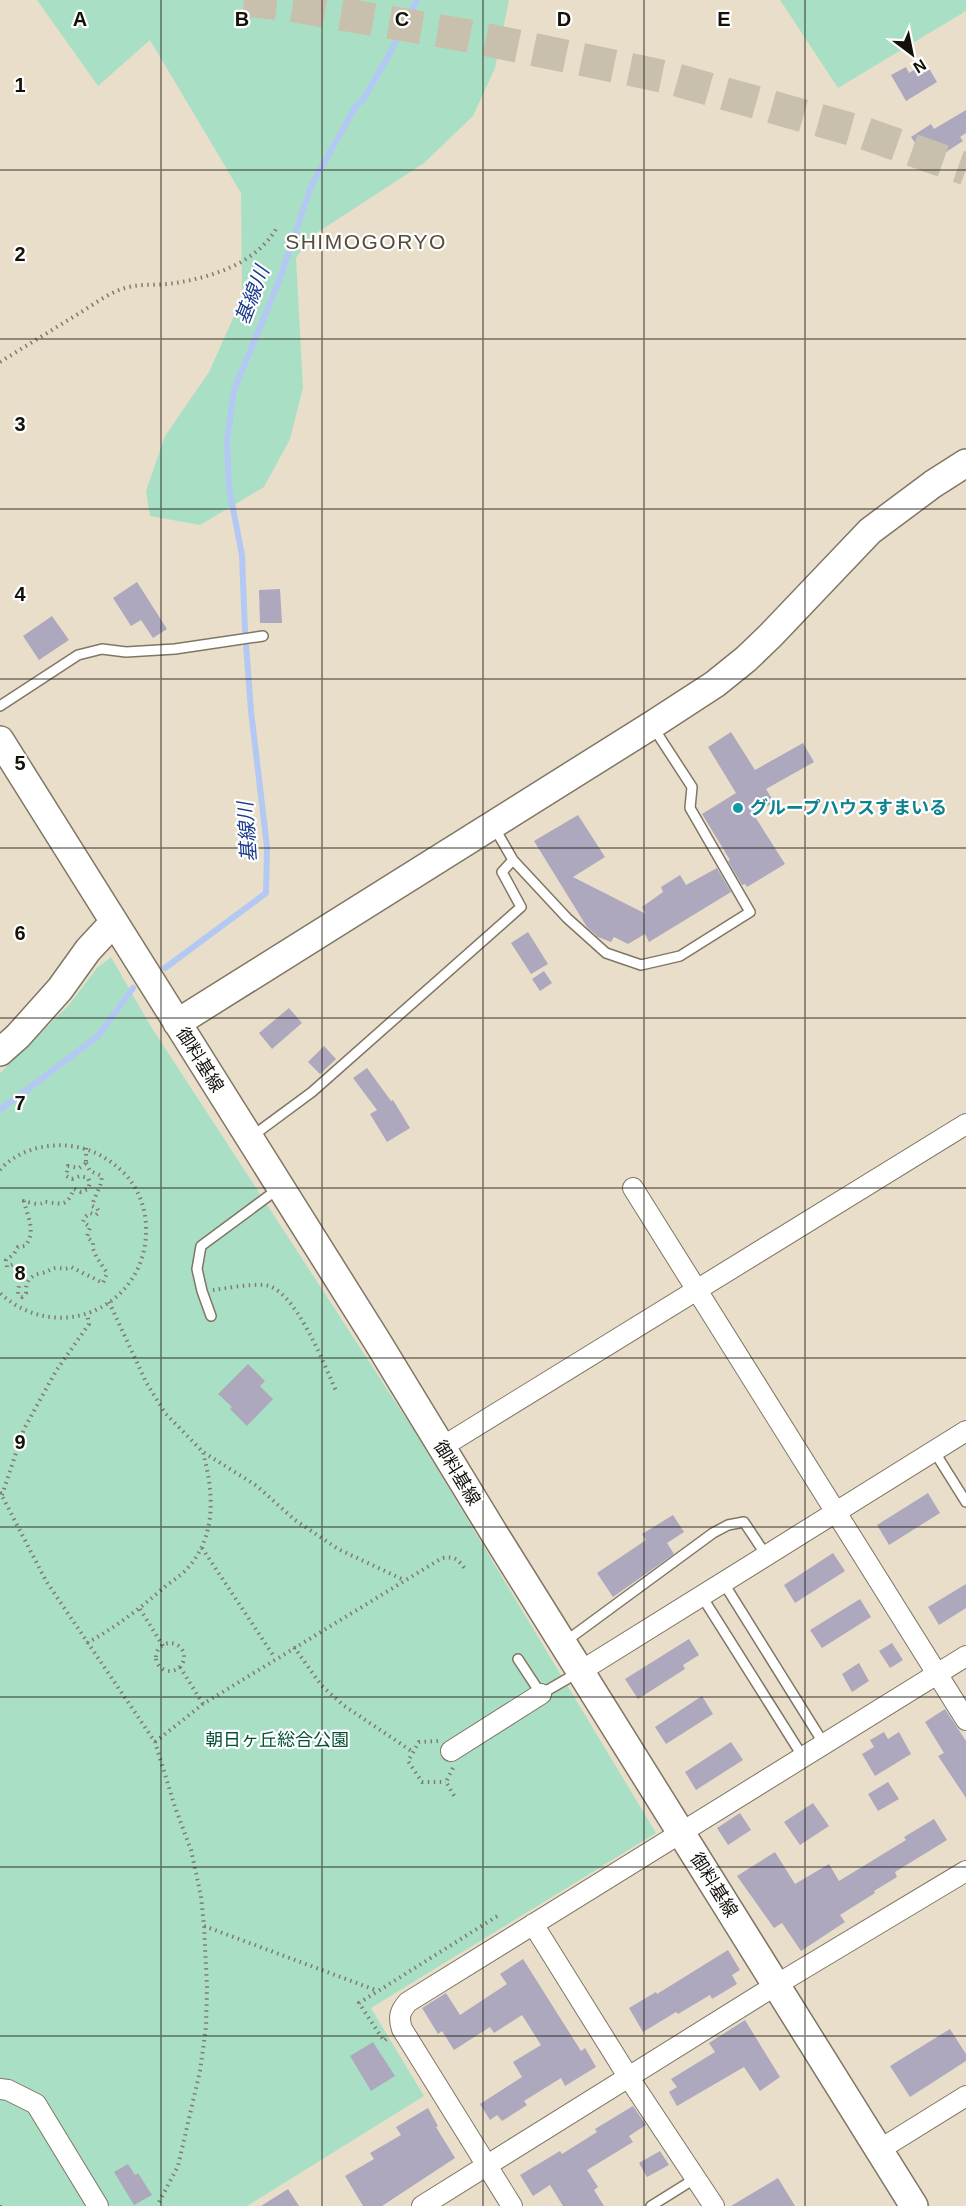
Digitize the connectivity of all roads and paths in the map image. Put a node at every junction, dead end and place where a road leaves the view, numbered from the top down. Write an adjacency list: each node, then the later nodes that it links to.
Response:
1 (276, 229): 2 (path)
2 (0, 362)
3 (966, 463): 6 (street)
4 (263, 636): 5 (lane)
5 (0, 706)
6 (652, 725): 8 (street); 9 (lane)
7 (0, 740): 10 (street, 御料基線)
8 (493, 825): 9 (lane); 11 (street)
9 (513, 860): 14 (lane)
10 (114, 922): 11 (street, 御料基線); 12 (street)
11 (177, 1023): 14 (street, 御料基線)
12 (0, 1052)
13 (966, 1124): 20 (street)
14 (249, 1138): 18 (street, 御料基線)
15 (86, 1148): 16 (path); 17 (path); 23 (path)
16 (86, 1163): 16 (path)
17 (0, 1170)
18 (280, 1188): 21 (lane); 28 (street, 御料基線)
19 (633, 1188): 20 (street)
20 (697, 1290): 28 (street); 33 (street)
21 (202, 1291): 25 (lane); 26 (path)
22 (0, 1293): 24 (path)
23 (109, 1302): 24 (path); 30 (path)
24 (87, 1314): 31 (path)
25 (212, 1316)
26 (337, 1393)
27 (966, 1431): 29 (street)
28 (442, 1447): 42 (street, 御料基線)
29 (934, 1451): 32 (lane); 33 (street)
30 (203, 1452): 34 (path); 37 (path)
31 (1, 1494): 41 (path)
32 (966, 1502)
33 (836, 1512): 35 (street); 50 (street)
34 (202, 1548): 40 (path); 46 (path)
35 (766, 1555): 38 (street); 42 (lane)
36 (465, 1569): 37 (path)
37 (404, 1580): 44 (path)
38 (723, 1582): 39 (street); 55 (lane)
39 (701, 1595): 49 (street); 58 (lane)
40 (140, 1609): 41 (path); 43 (path)
41 (87, 1643): 54 (path)
42 (563, 1643): 49 (street, 御料基線)
43 (163, 1646): 48 (path); 48 (path)
44 (294, 1647): 46 (path); 57 (path)
45 (966, 1656): 50 (street)
46 (275, 1658): 52 (path)
47 (518, 1659): 51 (lane)
48 (180, 1667): 52 (path)
49 (581, 1671): 51 (lane); 61 (street, 御料基線)
50 (938, 1673): 53 (street); 55 (street)
51 (541, 1694): 56 (street)
52 (203, 1704): 54 (path)
53 (966, 1720)
54 (155, 1742): 64 (path)
55 (824, 1744): 58 (street)
56 (450, 1751): 57 (path); 59 (path)
57 (413, 1752): 59 (path)
58 (803, 1757): 61 (street)
59 (446, 1782): 60 (path)
60 (456, 1799)
61 (681, 1832): 63 (street); 65 (street, 御料基線)
62 (966, 1871): 65 (street)
63 (533, 1924): 67 (street); 71 (street)
64 (204, 1926): 66 (path); 74 (path)
65 (776, 1985): 67 (street); 70 (street, 御料基線)
66 (378, 1991)
67 (629, 2078): 71 (street); 72 (street)
68 (0, 2089): 73 (street)
69 (966, 2096): 70 (street)
70 (879, 2150): 79 (street, 御料基線)
71 (487, 2166): 75 (street); 76 (street)
72 (696, 2178): 77 (lane); 78 (street)
73 (98, 2206)
74 (157, 2206)
75 (422, 2206)
76 (512, 2206)
77 (651, 2206)
78 (714, 2206)
79 (914, 2206)

